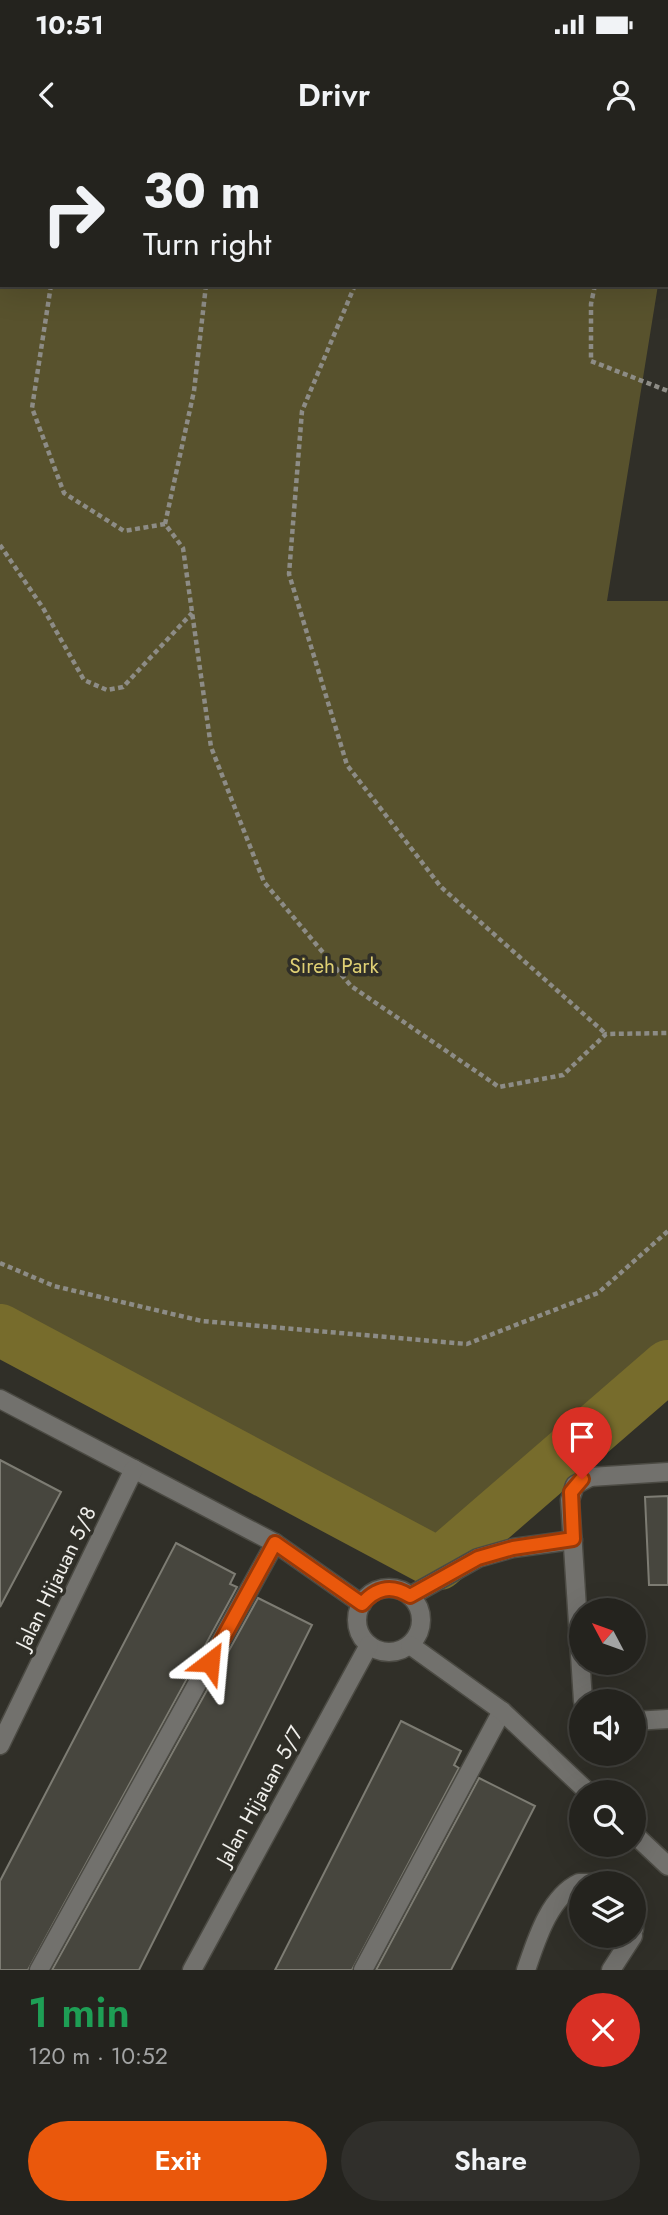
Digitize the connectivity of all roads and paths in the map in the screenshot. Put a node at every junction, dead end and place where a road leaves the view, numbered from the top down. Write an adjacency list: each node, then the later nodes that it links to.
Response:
1 (51, 287): 6 (path)
2 (206, 287): 6 (path)
3 (354, 287): 10 (path)
4 (595, 287): 5 (path)
5 (668, 391)
6 (165, 524): 8 (path)
7 (0, 545): 8 (path)
8 (192, 613): 10 (path)
9 (668, 1033): 10 (path)
10 (606, 1034)
11 (668, 1231): 12 (path)
12 (0, 1263)
13 (0, 1400): 14 (street)
14 (134, 1469): 17 (street); 26 (street, Jalan Hijauan 5/8)
15 (668, 1472): 16 (street)
16 (573, 1539): 18 (street); 22 (street)
17 (275, 1543): 19 (street); 32 (street)
18 (410, 1596): 19 (street); 21 (street)
19 (362, 1604): 20 (street)
20 (369, 1645): 21 (street); 33 (street, Jalan Hijauan 5/7)
21 (410, 1645): 23 (street)
22 (582, 1689)
23 (502, 1711): 27 (street); 34 (street)
24 (668, 1719): 25 (street)
25 (646, 1720)
26 (0, 1745)
27 (575, 1780)
28 (646, 1845): 29 (street)
29 (668, 1866)
30 (569, 1891): 35 (street)
31 (625, 1948): 36 (street)
32 (39, 1970)
33 (192, 1970)
34 (363, 1970)
35 (526, 1970)
36 (611, 1970)

